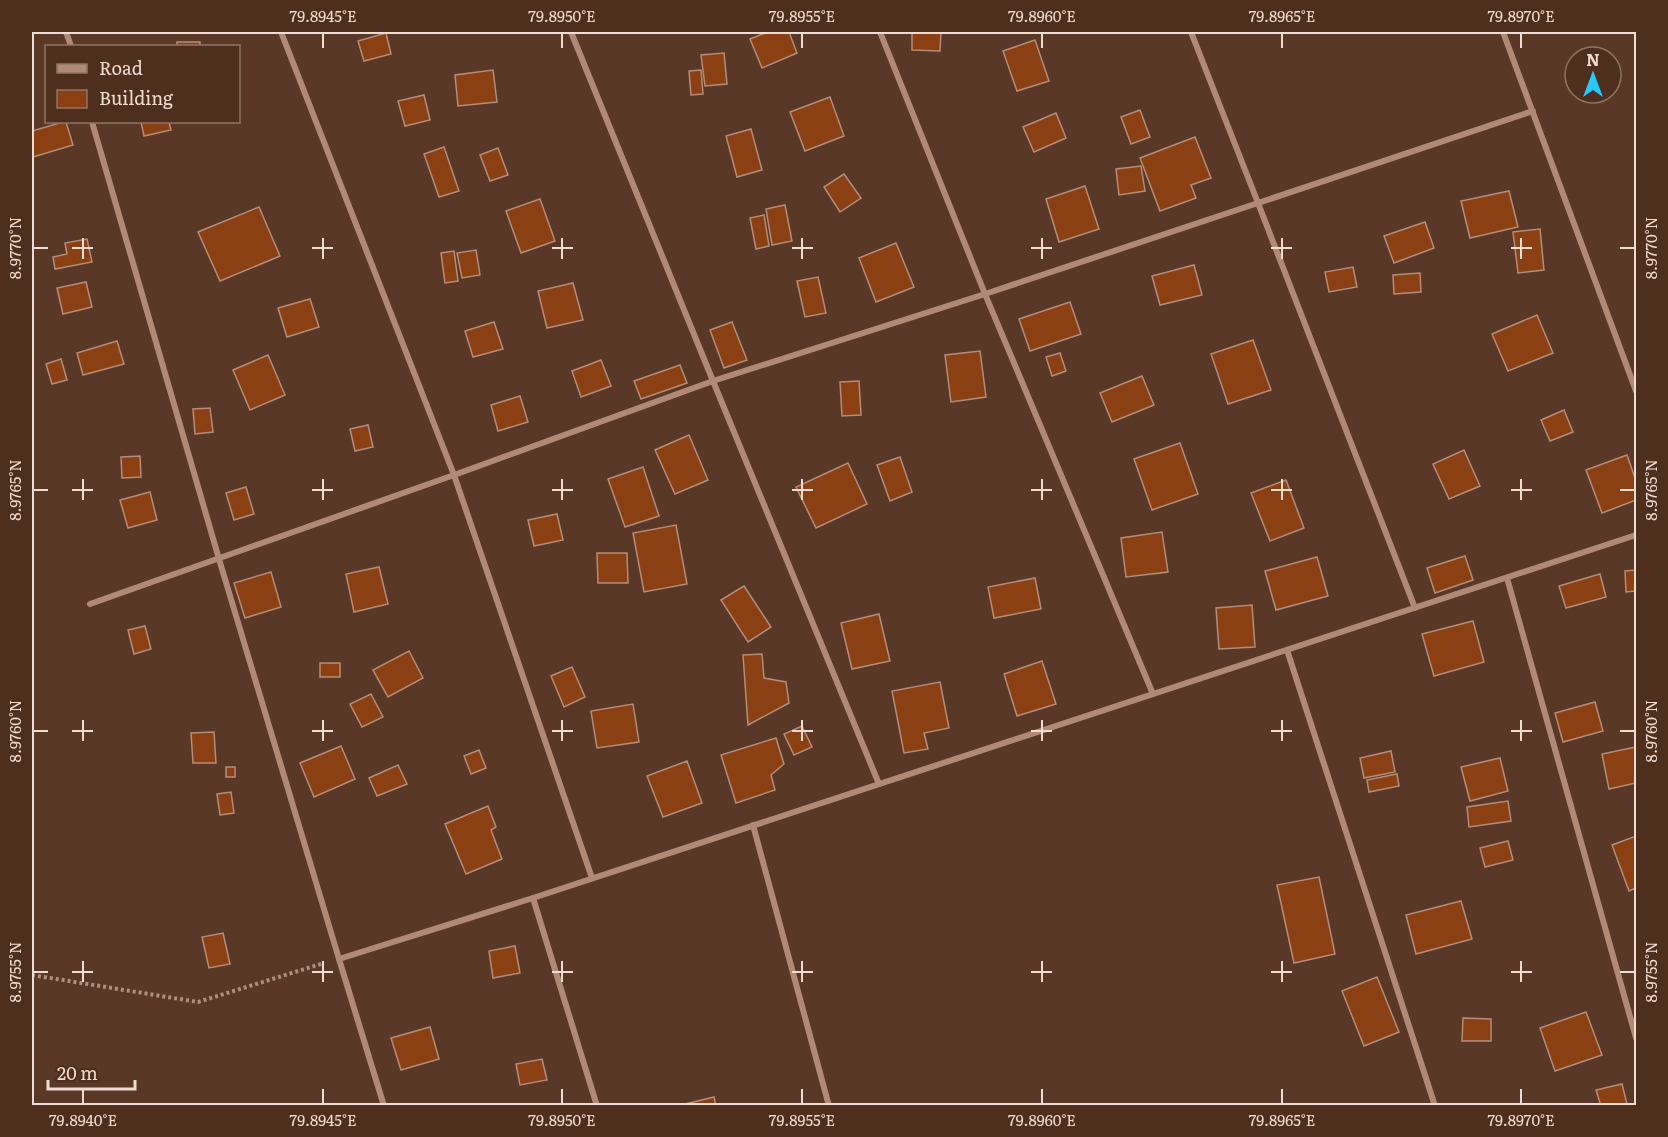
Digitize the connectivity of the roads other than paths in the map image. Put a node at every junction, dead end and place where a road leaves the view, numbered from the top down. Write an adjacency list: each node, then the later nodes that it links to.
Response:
1 (281, 32): 12 (street)
2 (571, 32): 10 (street)
3 (880, 32): 9 (street)
4 (1191, 32): 8 (street)
5 (1503, 32): 6 (street)
6 (1533, 111): 8 (street); 11 (street)
7 (92, 123): 14 (street)
8 (1258, 203): 9 (street); 17 (street)
9 (985, 294): 10 (street); 19 (street)
10 (713, 381): 12 (street); 20 (street)
11 (1636, 391)
12 (454, 475): 14 (street); 22 (street)
13 (1636, 535): 15 (street)
14 (219, 559): 16 (street); 24 (street)
15 (1507, 578): 17 (street); 25 (street)
16 (90, 604)
17 (1415, 608): 18 (street)
18 (1287, 650): 19 (street); 29 (street)
19 (1153, 694): 20 (street)
20 (879, 784): 21 (street)
21 (753, 825): 22 (street); 28 (street)
22 (592, 878): 23 (street)
23 (533, 898): 24 (street); 27 (street)
24 (339, 959): 26 (street)
25 (1636, 1038)
26 (384, 1106)
27 (597, 1106)
28 (829, 1106)
29 (1435, 1106)

